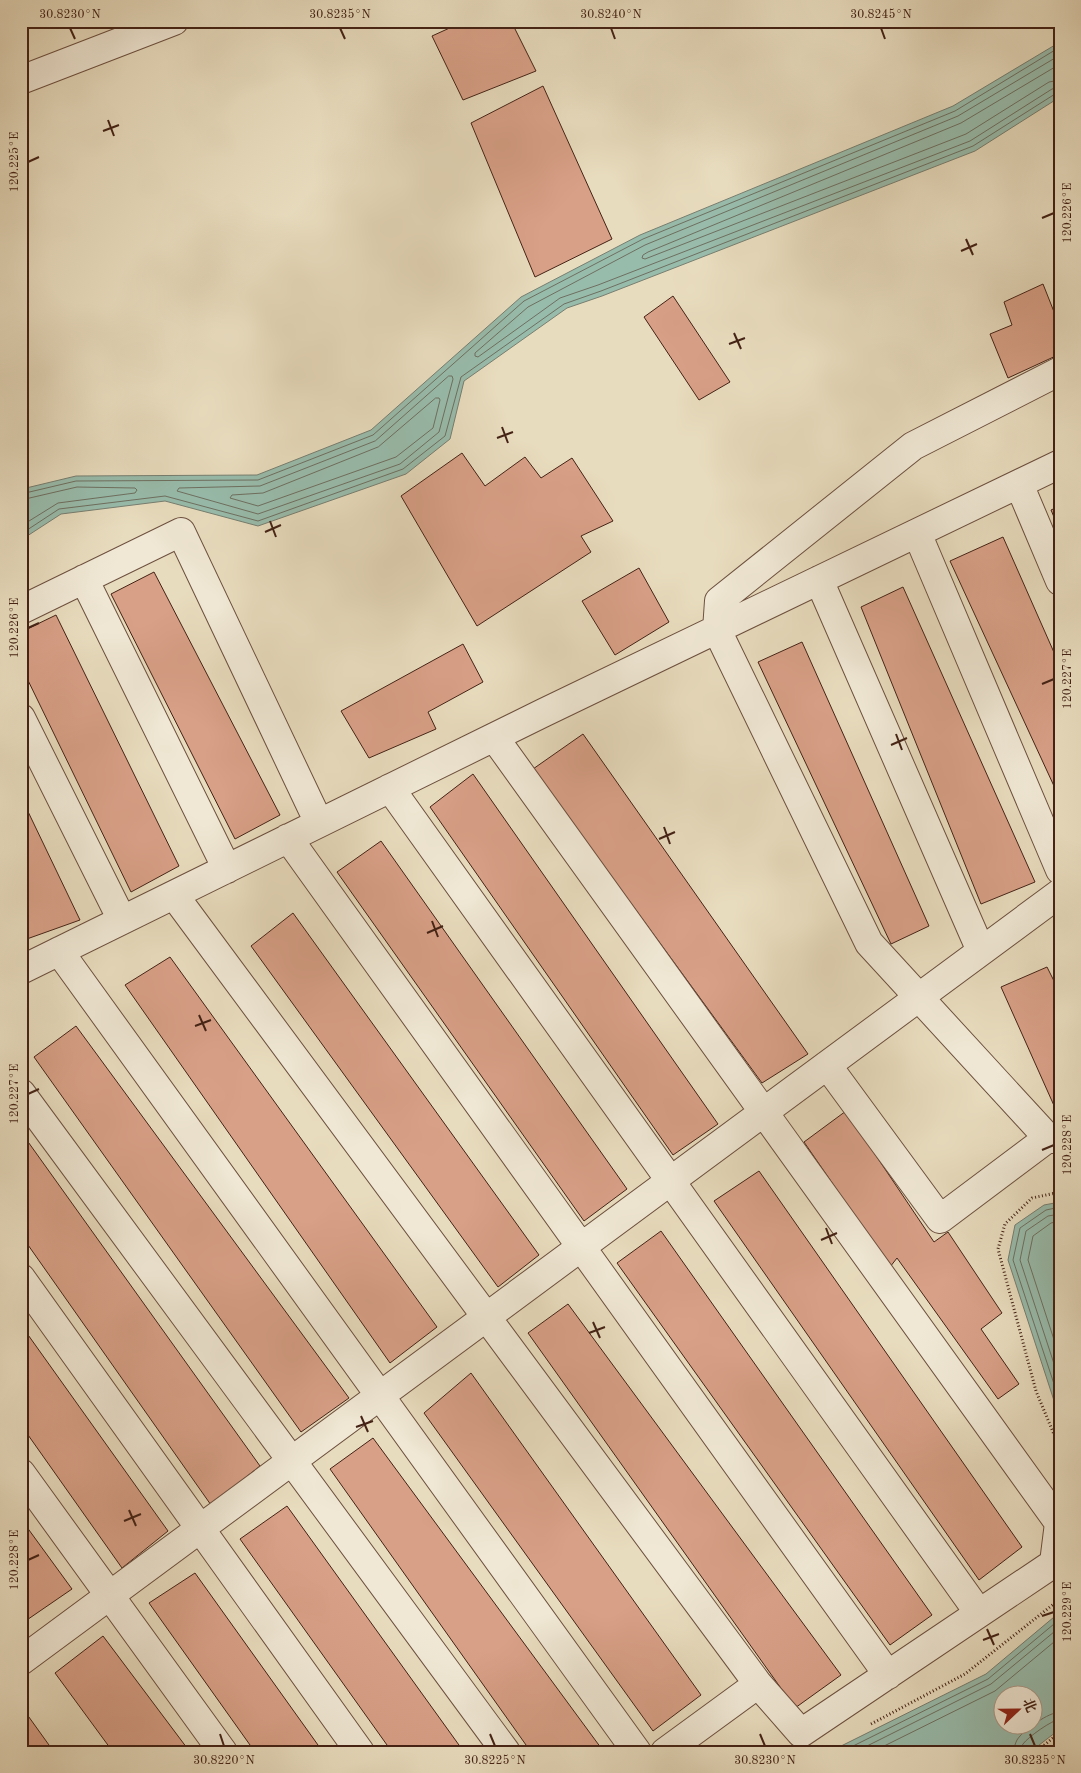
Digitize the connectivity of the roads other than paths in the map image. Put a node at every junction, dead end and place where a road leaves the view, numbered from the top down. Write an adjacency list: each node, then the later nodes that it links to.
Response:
1 (174, 21): 2 (street)
2 (21, 80)
3 (1060, 371): 11 (street)
4 (1060, 464): 5 (street)
5 (1019, 484): 6 (street); 9 (street)
6 (917, 533): 8 (street); 18 (street)
7 (84, 579): 10 (street); 15 (street); 17 (street)
8 (819, 580): 11 (street); 23 (street)
9 (1060, 581)
10 (21, 610)
11 (717, 630): 13 (street); 25 (street)
12 (21, 718): 21 (street)
13 (494, 737): 14 (street); 28 (street)
14 (390, 788): 15 (street); 30 (street)
15 (320, 823): 16 (street)
16 (288, 838): 17 (street); 31 (street)
17 (227, 868): 20 (street)
18 (1060, 870)
19 (1060, 893): 23 (street)
20 (174, 895): 21 (street); 41 (street)
21 (122, 920): 22 (street)
22 (59, 951): 24 (street); 33 (street)
23 (982, 951): 25 (street)
24 (22, 969)
25 (920, 997): 26 (street); 29 (street)
26 (827, 1065): 28 (street); 29 (street)
27 (21, 1092): 34 (street)
28 (764, 1112): 30 (street); 38 (street)
29 (1054, 1139)
30 (671, 1181): 31 (street); 38 (street)
31 (581, 1247): 33 (street); 40 (street)
32 (21, 1278): 36 (street)
33 (380, 1396): 34 (street); 45 (street)
34 (292, 1461): 36 (street); 44 (street)
35 (21, 1473): 37 (street)
36 (201, 1529): 37 (street); 43 (street)
37 (110, 1596): 39 (street); 42 (street)
38 (980, 1613): 40 (street)
39 (21, 1661)
40 (888, 1675): 41 (street)
41 (758, 1684): 46 (street)
42 (223, 1752)
43 (360, 1752)
44 (506, 1752)
45 (637, 1752)
46 (665, 1752)

